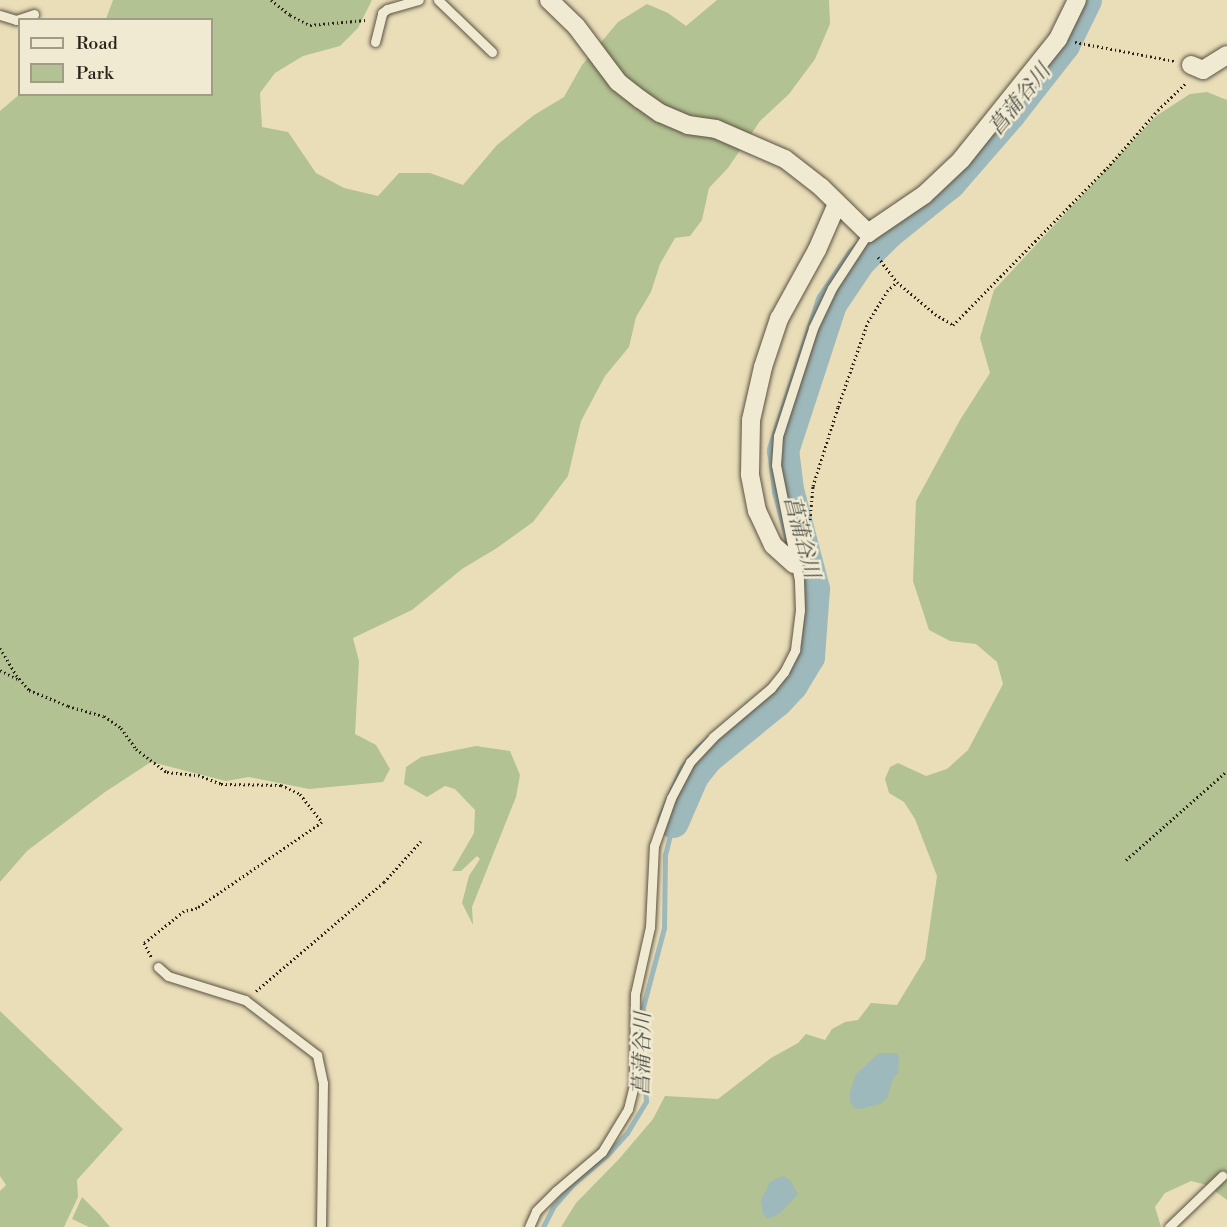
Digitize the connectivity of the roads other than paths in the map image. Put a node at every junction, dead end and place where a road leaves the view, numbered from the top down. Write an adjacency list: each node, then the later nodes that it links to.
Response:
1 (419, 0): 9 (lane)
2 (438, 0): 10 (lane)
3 (549, 0): 13 (street)
4 (1077, 0): 14 (street)
5 (34, 14): 7 (lane)
6 (0, 15): 8 (lane)
7 (22, 18)
8 (18, 19)
9 (375, 42)
10 (492, 52)
11 (1227, 55): 12 (street)
12 (1197, 67)
13 (837, 204): 14 (street); 15 (street)
14 (868, 233): 15 (lane)
15 (794, 564): 20 (lane)
16 (158, 967): 19 (lane)
17 (1222, 1176): 18 (lane)
18 (1173, 1225)
19 (321, 1227)
20 (529, 1227)

